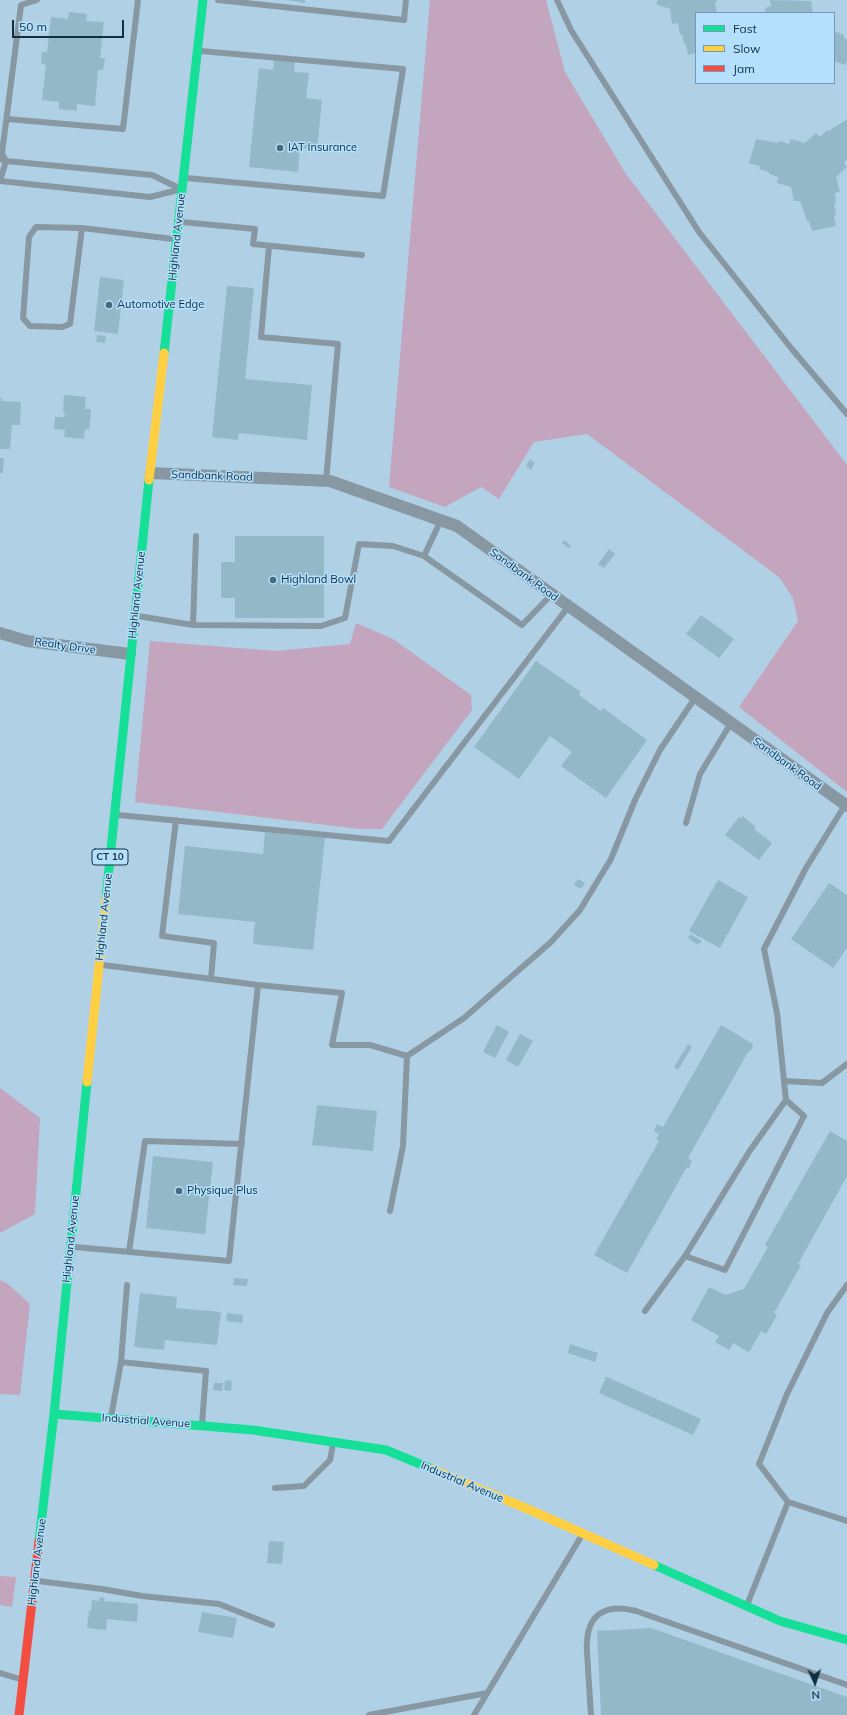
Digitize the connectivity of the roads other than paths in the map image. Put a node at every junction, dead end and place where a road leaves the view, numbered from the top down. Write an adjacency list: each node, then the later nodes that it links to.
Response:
1 (37, 0): 9 (lane)
2 (138, 0): 9 (lane)
3 (203, 0): 8 (main road, Highland Avenue / CT 10)
4 (218, 0): 7 (lane)
5 (406, 0): 7 (lane)
6 (557, 0): 19 (lane)
7 (248, 2)
8 (197, 51): 11 (main road, Highland Avenue / CT 10); 11 (lane)
9 (6, 119): 10 (lane)
10 (3, 160): 12 (lane); 13 (lane)
11 (183, 178): 13 (main road, Highland Avenue / CT 10)
12 (0, 181): 13 (lane)
13 (182, 189): 14 (main road, Highland Avenue / CT 10)
14 (178, 221): 16 (main road, Highland Avenue / CT 10); 17 (lane)
15 (82, 228): 15 (lane); 16 (lane)
16 (176, 239): 20 (main road, Highland Avenue / CT 10)
17 (269, 246): 18 (lane); 21 (lane)
18 (362, 255)
19 (847, 414)
20 (150, 473): 21 (street, Sandbank Road); 27 (main road, Highland Avenue / CT 10)
21 (326, 481): 22 (street, Sandbank Road)
22 (441, 520): 24 (lane); 25 (street, Sandbank Road)
23 (196, 536): 28 (lane)
24 (424, 556): 25 (lane); 28 (lane)
25 (551, 595): 26 (street, Sandbank Road)
26 (568, 607): 31 (street, Sandbank Road); 35 (lane)
27 (135, 616): 28 (lane); 30 (main road, Highland Avenue / CT 10)
28 (194, 625)
29 (0, 633): 30 (street, Realty Drive)
30 (130, 654): 34 (main road, Highland Avenue / CT 10)
31 (695, 698): 32 (street, Sandbank Road); 40 (lane)
32 (731, 723): 33 (street, Sandbank Road); 36 (lane)
33 (846, 806): 42 (lane)
34 (114, 814): 35 (lane); 37 (main road, Highland Avenue / CT 10)
35 (176, 820): 38 (lane)
36 (686, 823)
37 (99, 965): 38 (lane); 46 (main road, Highland Avenue / CT 10)
38 (210, 979): 39 (lane)
39 (258, 985): 40 (lane); 44 (lane)
40 (407, 1056): 45 (lane)
41 (847, 1064): 42 (lane)
42 (784, 1081): 43 (lane)
43 (786, 1100): 48 (lane); 48 (lane)
44 (242, 1144): 47 (lane); 47 (lane)
45 (390, 1211)
46 (71, 1246): 47 (lane); 53 (main road, Highland Avenue / CT 10)
47 (129, 1252)
48 (685, 1256): 51 (lane)
49 (127, 1285): 52 (lane)
50 (847, 1285): 58 (lane)
51 (645, 1311)
52 (121, 1362): 54 (lane); 55 (lane)
53 (54, 1414): 54 (main road, Industrial Avenue); 61 (main road, Highland Avenue / CT 10)
54 (111, 1419): 55 (main road, Industrial Avenue)
55 (202, 1426): 56 (main road, Industrial Avenue)
56 (333, 1442): 57 (lane); 60 (main road, Industrial Avenue)
57 (275, 1488)
58 (788, 1502): 59 (lane); 62 (lane)
59 (847, 1521)
60 (583, 1533): 62 (main road, Industrial Avenue); 68 (lane)
61 (35, 1581): 63 (lane); 66 (main road, Highland Avenue / CT 10)
62 (746, 1606): 64 (main road, Industrial Avenue)
63 (272, 1625)
64 (847, 1640)
65 (0, 1673): 66 (lane)
66 (23, 1680): 69 (main road, Highland Avenue / CT 10)
67 (847, 1685): 72 (lane)
68 (487, 1693): 70 (lane); 71 (lane)
69 (19, 1715)
70 (369, 1715)
71 (474, 1715)
72 (591, 1715)

